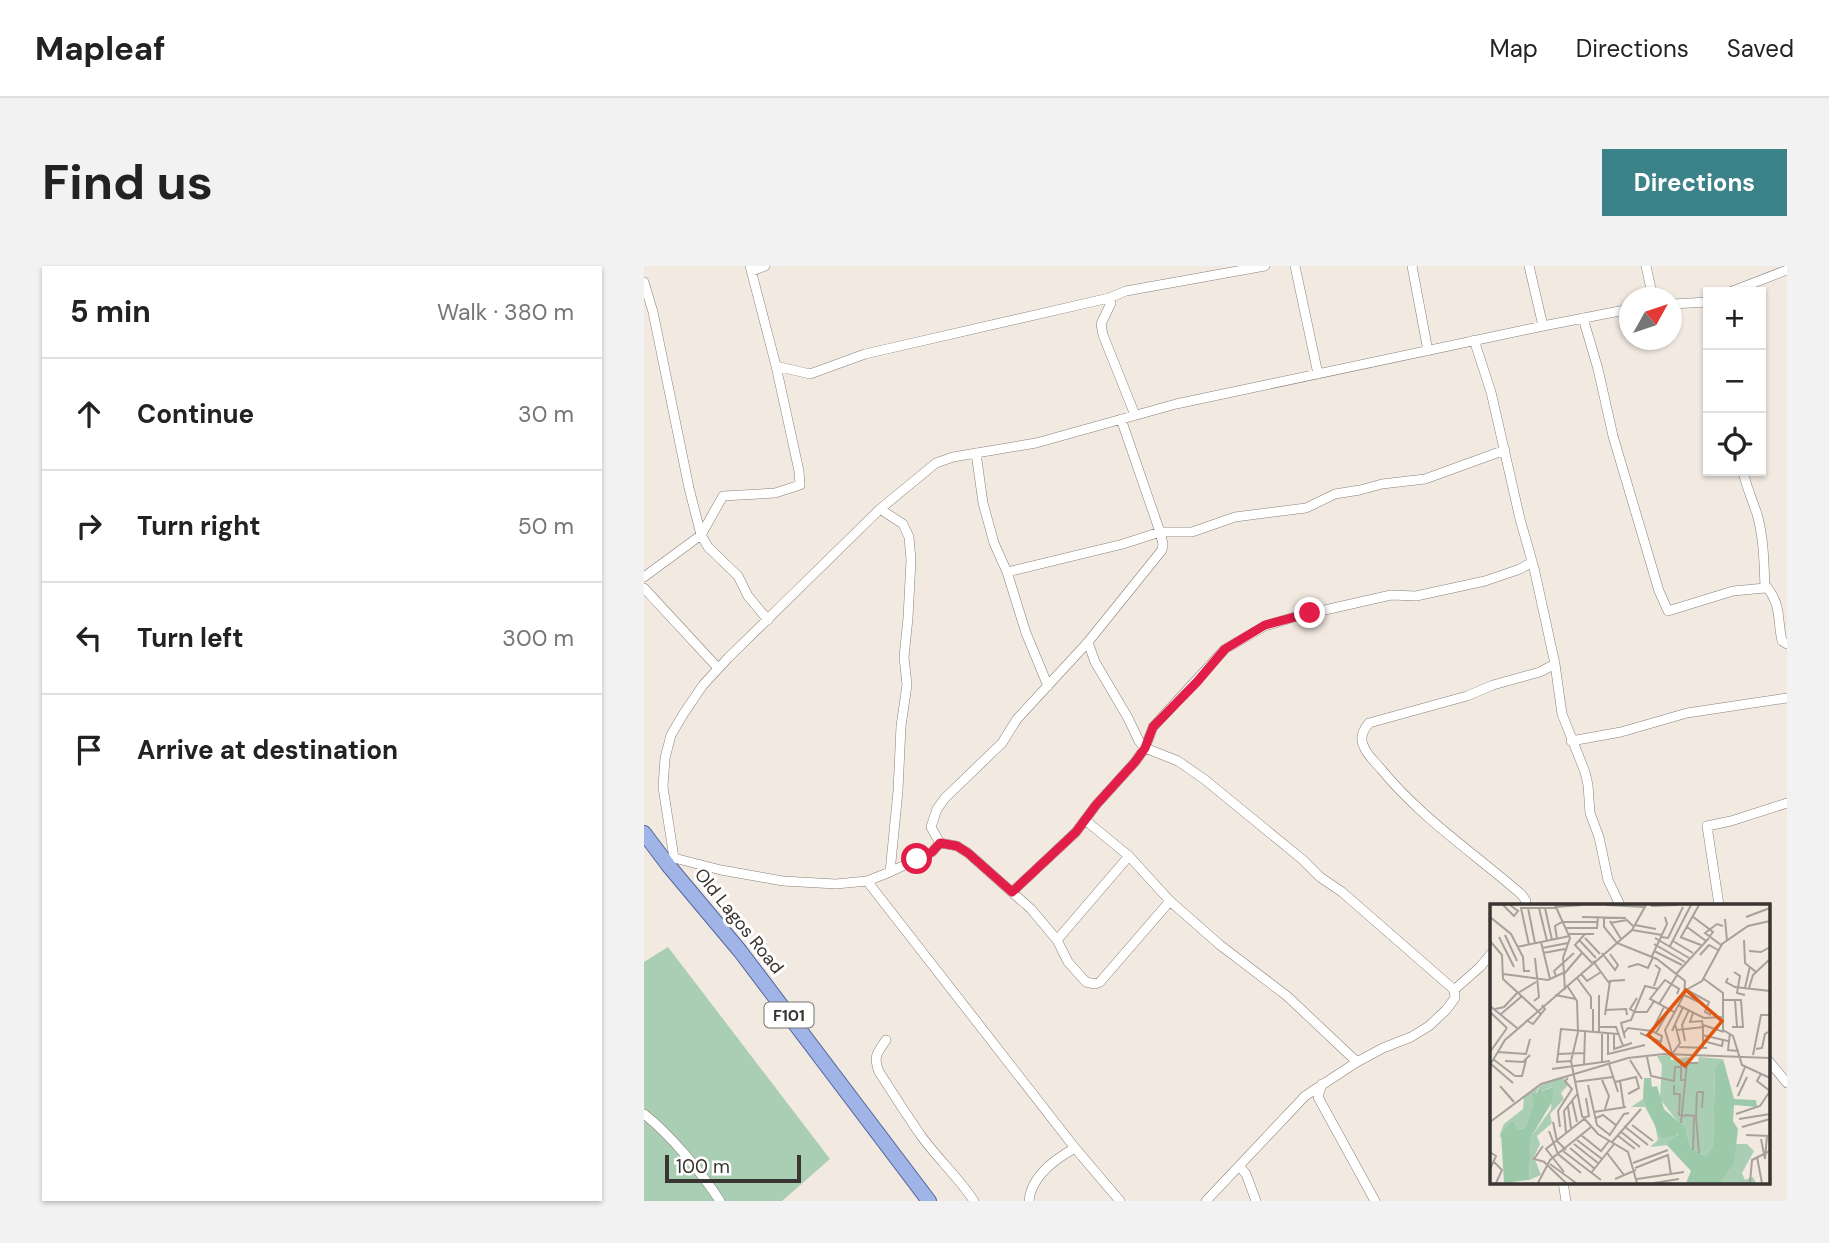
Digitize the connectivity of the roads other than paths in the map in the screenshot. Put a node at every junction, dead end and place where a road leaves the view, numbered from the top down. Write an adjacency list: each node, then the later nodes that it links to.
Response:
1 (765, 266): 7 (street)
2 (1265, 266): 12 (street)
3 (1295, 266): 21 (street)
4 (1412, 266): 19 (street)
5 (1528, 266): 17 (street)
6 (1646, 266): 10 (street)
7 (751, 268): 20 (street)
8 (1787, 270): 11 (street)
9 (644, 282): 29 (street)
10 (1651, 287)
11 (1743, 287)
12 (1109, 298): 20 (street); 22 (street)
13 (1703, 303): 14 (street)
14 (1682, 304)
15 (1619, 311): 16 (street)
16 (1583, 318): 17 (street); 34 (street)
17 (1543, 326): 18 (street)
18 (1474, 340): 19 (street); 24 (street)
19 (1428, 351): 21 (street)
20 (776, 366): 29 (street)
21 (1318, 374): 22 (street)
22 (1135, 415): 23 (street)
23 (1121, 419): 25 (street); 28 (street)
24 (1505, 450): 28 (street); 30 (street)
25 (976, 453): 27 (street); 31 (street)
26 (1744, 476): 34 (street)
27 (880, 509): 35 (street); 50 (street)
28 (1160, 532): 31 (street); 36 (street)
29 (701, 535): 32 (street); 35 (street)
30 (1532, 562): 38 (street); 43 (street)
31 (1007, 572): 40 (street)
32 (644, 577)
33 (644, 588): 39 (street)
34 (1765, 588): 37 (street)
35 (768, 620): 39 (street)
36 (1088, 642): 40 (street); 43 (street)
37 (1787, 644)
38 (1555, 664): 42 (street); 54 (street)
39 (719, 668): 49 (street)
40 (1048, 686): 47 (street)
41 (1787, 698): 42 (street)
42 (1572, 741): 55 (street)
43 (1145, 748): 45 (street); 61 (street)
44 (1787, 803): 56 (street)
45 (1086, 820): 48 (street); 52 (street)
46 (644, 833): 49 (main road, Old Lagos Road / F101)
47 (940, 843): 50 (street); 52 (street)
48 (1129, 856): 53 (street); 57 (street)
49 (671, 861): 51 (street); 71 (main road, Old Lagos Road / F101)
50 (890, 872): 51 (street)
51 (867, 881): 68 (street)
52 (1012, 892): 57 (street)
53 (1170, 901): 57 (street); 63 (street)
54 (1525, 904)
55 (1620, 904)
56 (1719, 904)
57 (1057, 940)
58 (1490, 955): 59 (street)
59 (1480, 967): 60 (street); 61 (street)
60 (1490, 968)
61 (1454, 990): 63 (street)
62 (887, 1040): 72 (street)
63 (1357, 1062): 66 (street)
64 (1770, 1062): 65 (street)
65 (1787, 1083)
66 (1322, 1084): 69 (street); 77 (street)
67 (644, 1114): 70 (street)
68 (1075, 1147): 73 (street); 74 (street)
69 (1240, 1167): 75 (street); 76 (street)
70 (720, 1201)
71 (929, 1201)
72 (974, 1201)
73 (1029, 1201)
74 (1120, 1201)
75 (1206, 1201)
76 (1256, 1201)
77 (1375, 1201)

